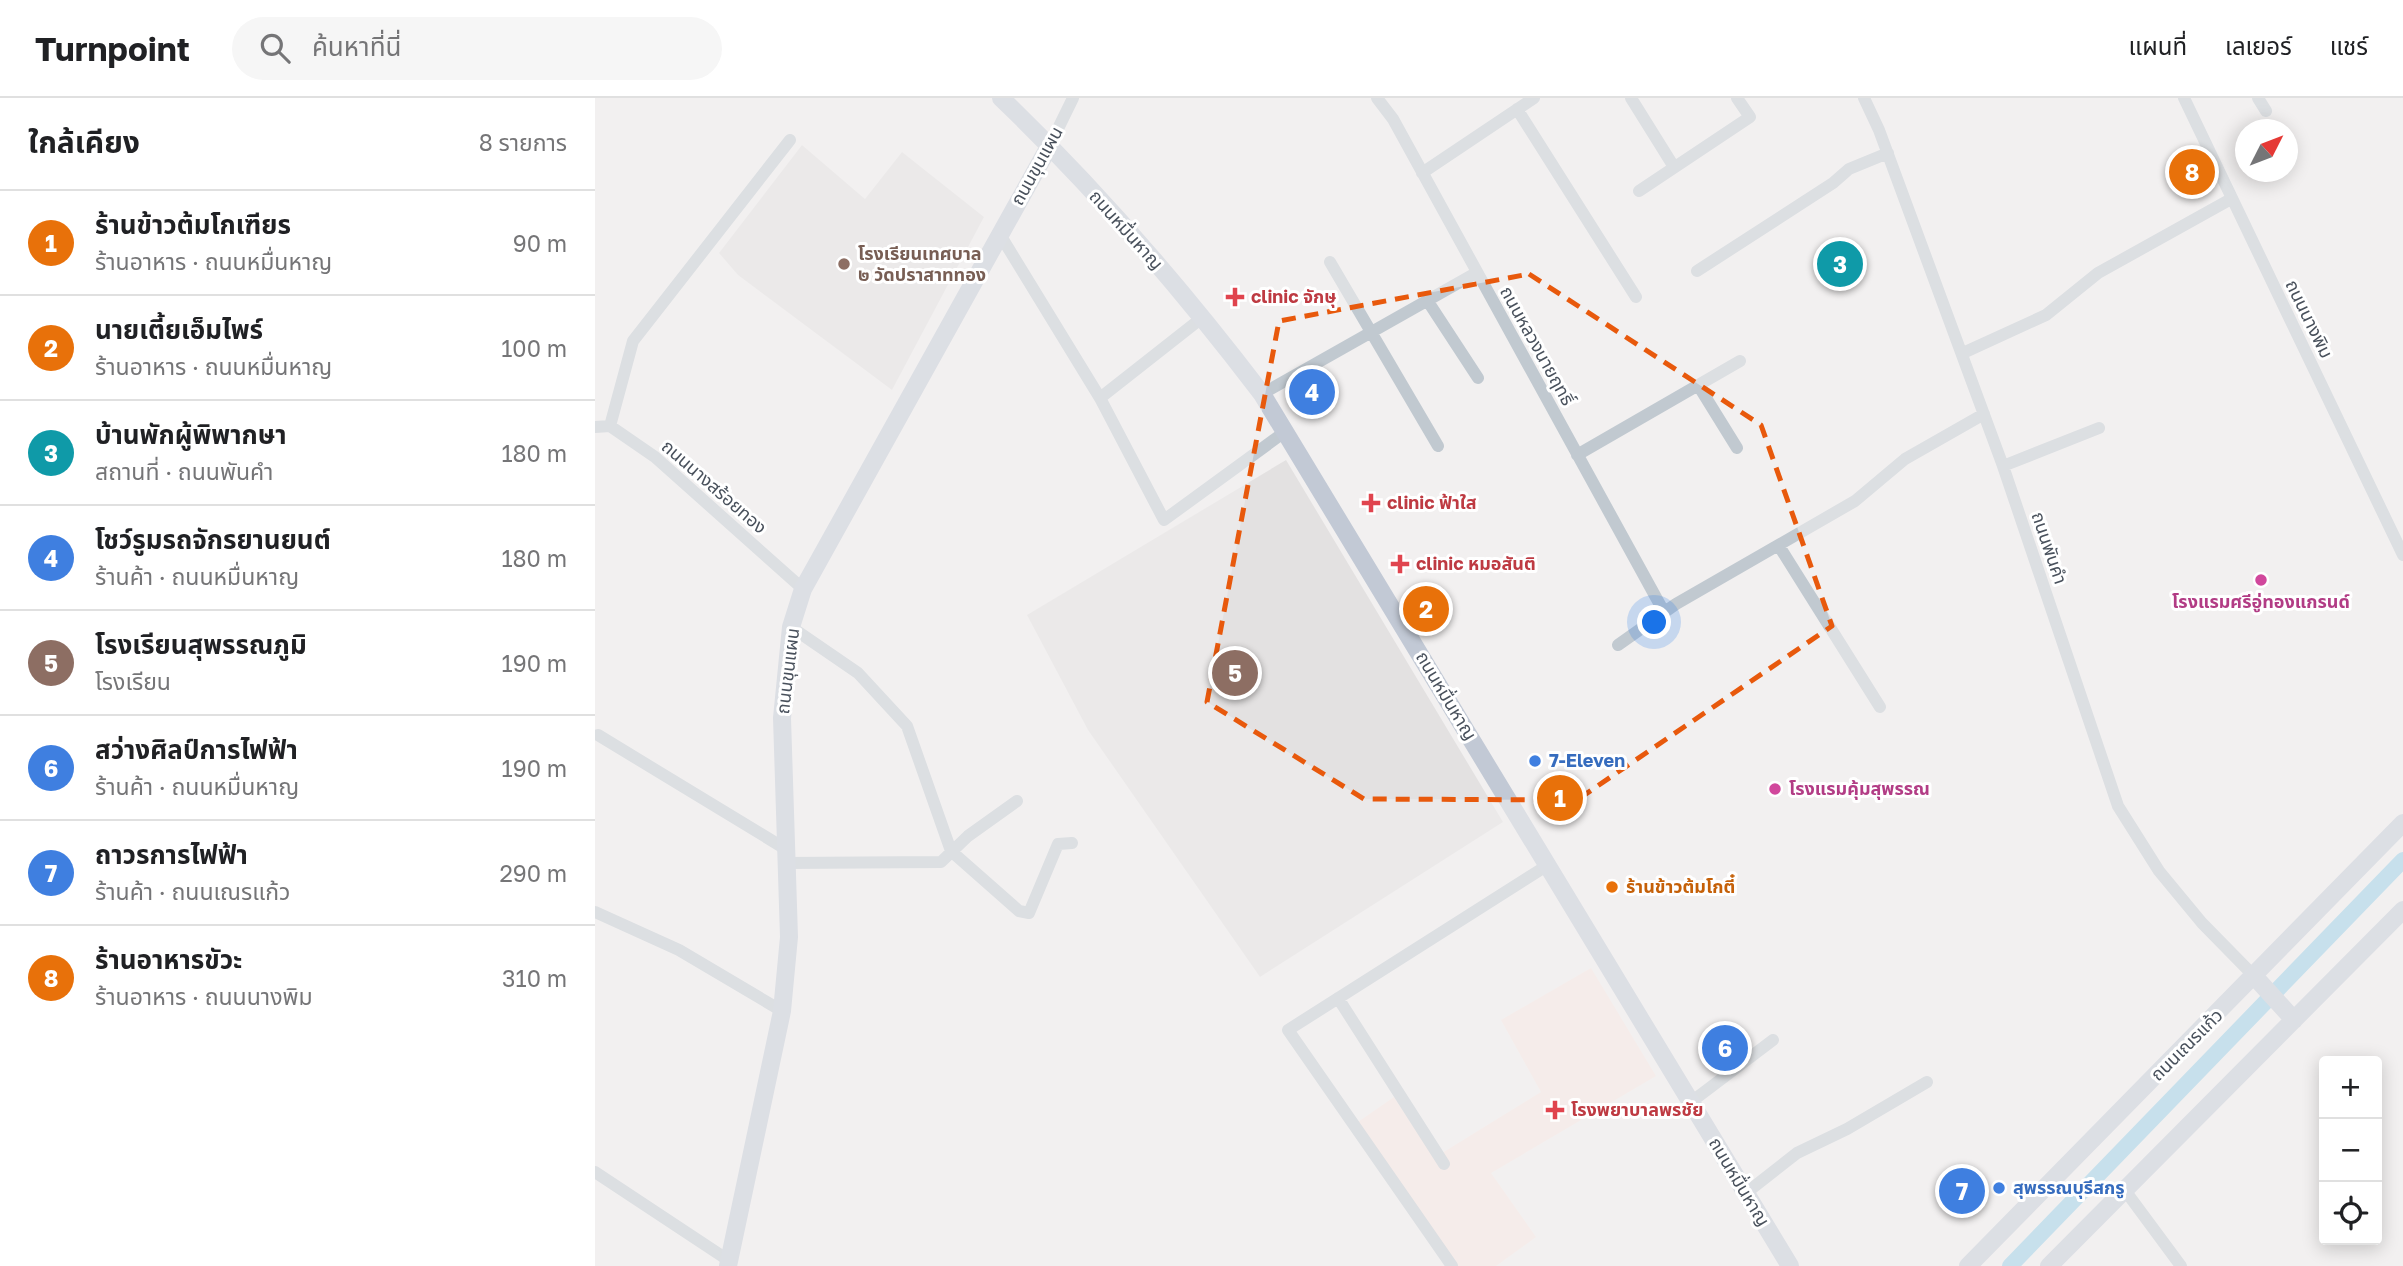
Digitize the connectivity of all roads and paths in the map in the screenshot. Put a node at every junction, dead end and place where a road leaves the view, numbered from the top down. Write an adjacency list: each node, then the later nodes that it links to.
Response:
1 (1000, 98): 13 (street, ถนนหมื่นหาญ)
2 (1073, 98): 13 (street, ถนนขุนแผน)
3 (1377, 98): 16 (street, ถนนหลวงนายฤทธิ์)
4 (1534, 98): 10 (street)
5 (1631, 98): 15 (street)
6 (1737, 98): 15 (street)
7 (1864, 98): 14 (street, ถนนพันคำ)
8 (2184, 98): 18 (street, ถนนนางพิม)
9 (2258, 98): 11 (street)
10 (1517, 109): 16 (street); 23 (street)
11 (2266, 111)
12 (790, 140): 35 (street)
13 (1050, 145): 19 (street, ถนนขุนแผน); 25 (street, ถนนหมื่นหาญ)
14 (1888, 153): 21 (street); 27 (street, ถนนพันคำ)
15 (1674, 167): 17 (street)
16 (1422, 173): 22 (street, ถนนหลวงนายฤทธิ์)
17 (1639, 191)
18 (2231, 199): 27 (street); 43 (street, ถนนนางพิม)
19 (999, 233): 32 (street); 44 (street, ถนนขุนแผน)
20 (1330, 262): 26 (street)
21 (1697, 271)
22 (1476, 273): 24 (street); 40 (street, ถนนหลวงนายฤทธิ์)
23 (1636, 296)
24 (1427, 300): 26 (street); 29 (street)
25 (1203, 317): 31 (street, ถนนหมื่นหาญ); 32 (street)
26 (1370, 334): 31 (street); 38 (street)
27 (1963, 353): 33 (street, ถนนพันคำ)
28 (1740, 361): 30 (street)
29 (1478, 377)
30 (1698, 385): 39 (street); 40 (street)
31 (1262, 394): 37 (street, ถนนหมื่นหาญ)
32 (1100, 398): 37 (street)
33 (1984, 414): 41 (street, ถนนพันคำ); 42 (street)
34 (595, 426): 35 (street)
35 (610, 426): 44 (street, ถนนนางสร้อยทอง)
36 (2099, 428): 41 (street)
37 (1286, 431): 55 (street, ถนนหมื่นหาญ)
38 (1438, 446)
39 (1737, 448)
40 (1577, 455): 45 (street, ถนนหลวงนายฤทธิ์)
41 (2003, 466): 58 (street, ถนนพันคำ)
42 (1779, 546): 45 (street); 48 (street)
43 (2403, 555)
44 (803, 589): 46 (street, ถนนขุนแผน)
45 (1664, 612): 47 (street)
46 (791, 627): 53 (street); 54 (street, ถนนขุนแผน)
47 (1618, 645)
48 (1880, 707)
49 (598, 735): 54 (street)
50 (1017, 801): 53 (street)
51 (2403, 822): 58 (street, ถนนเณรแก้ว)
52 (1072, 843): 53 (street)
53 (951, 851): 54 (street)
54 (784, 855): 60 (street, ถนนขุนแผน)
55 (1548, 865): 59 (street); 64 (street, ถนนหมื่นหาญ)
56 (2403, 910): 61 (street)
57 (595, 912): 60 (street)
58 (2255, 977): 61 (street); 72 (street, ถนนเณรแก้ว)
59 (1338, 998): 65 (street); 70 (street)
60 (782, 1011): 69 (street, ถนนขุนแผน)
61 (2288, 1013): 67 (street)
62 (1773, 1040): 64 (street)
63 (1927, 1082): 68 (street)
64 (1691, 1102): 68 (street, ถนนหมื่นหาญ)
65 (1444, 1164)
66 (595, 1172): 69 (street)
67 (2125, 1189): 73 (street); 74 (street)
68 (1746, 1193): 71 (street, ถนนหมื่นหาญ)
69 (728, 1263)
70 (1452, 1266)
71 (1790, 1266)
72 (1968, 1266)
73 (2049, 1266)
74 (2181, 1266)

